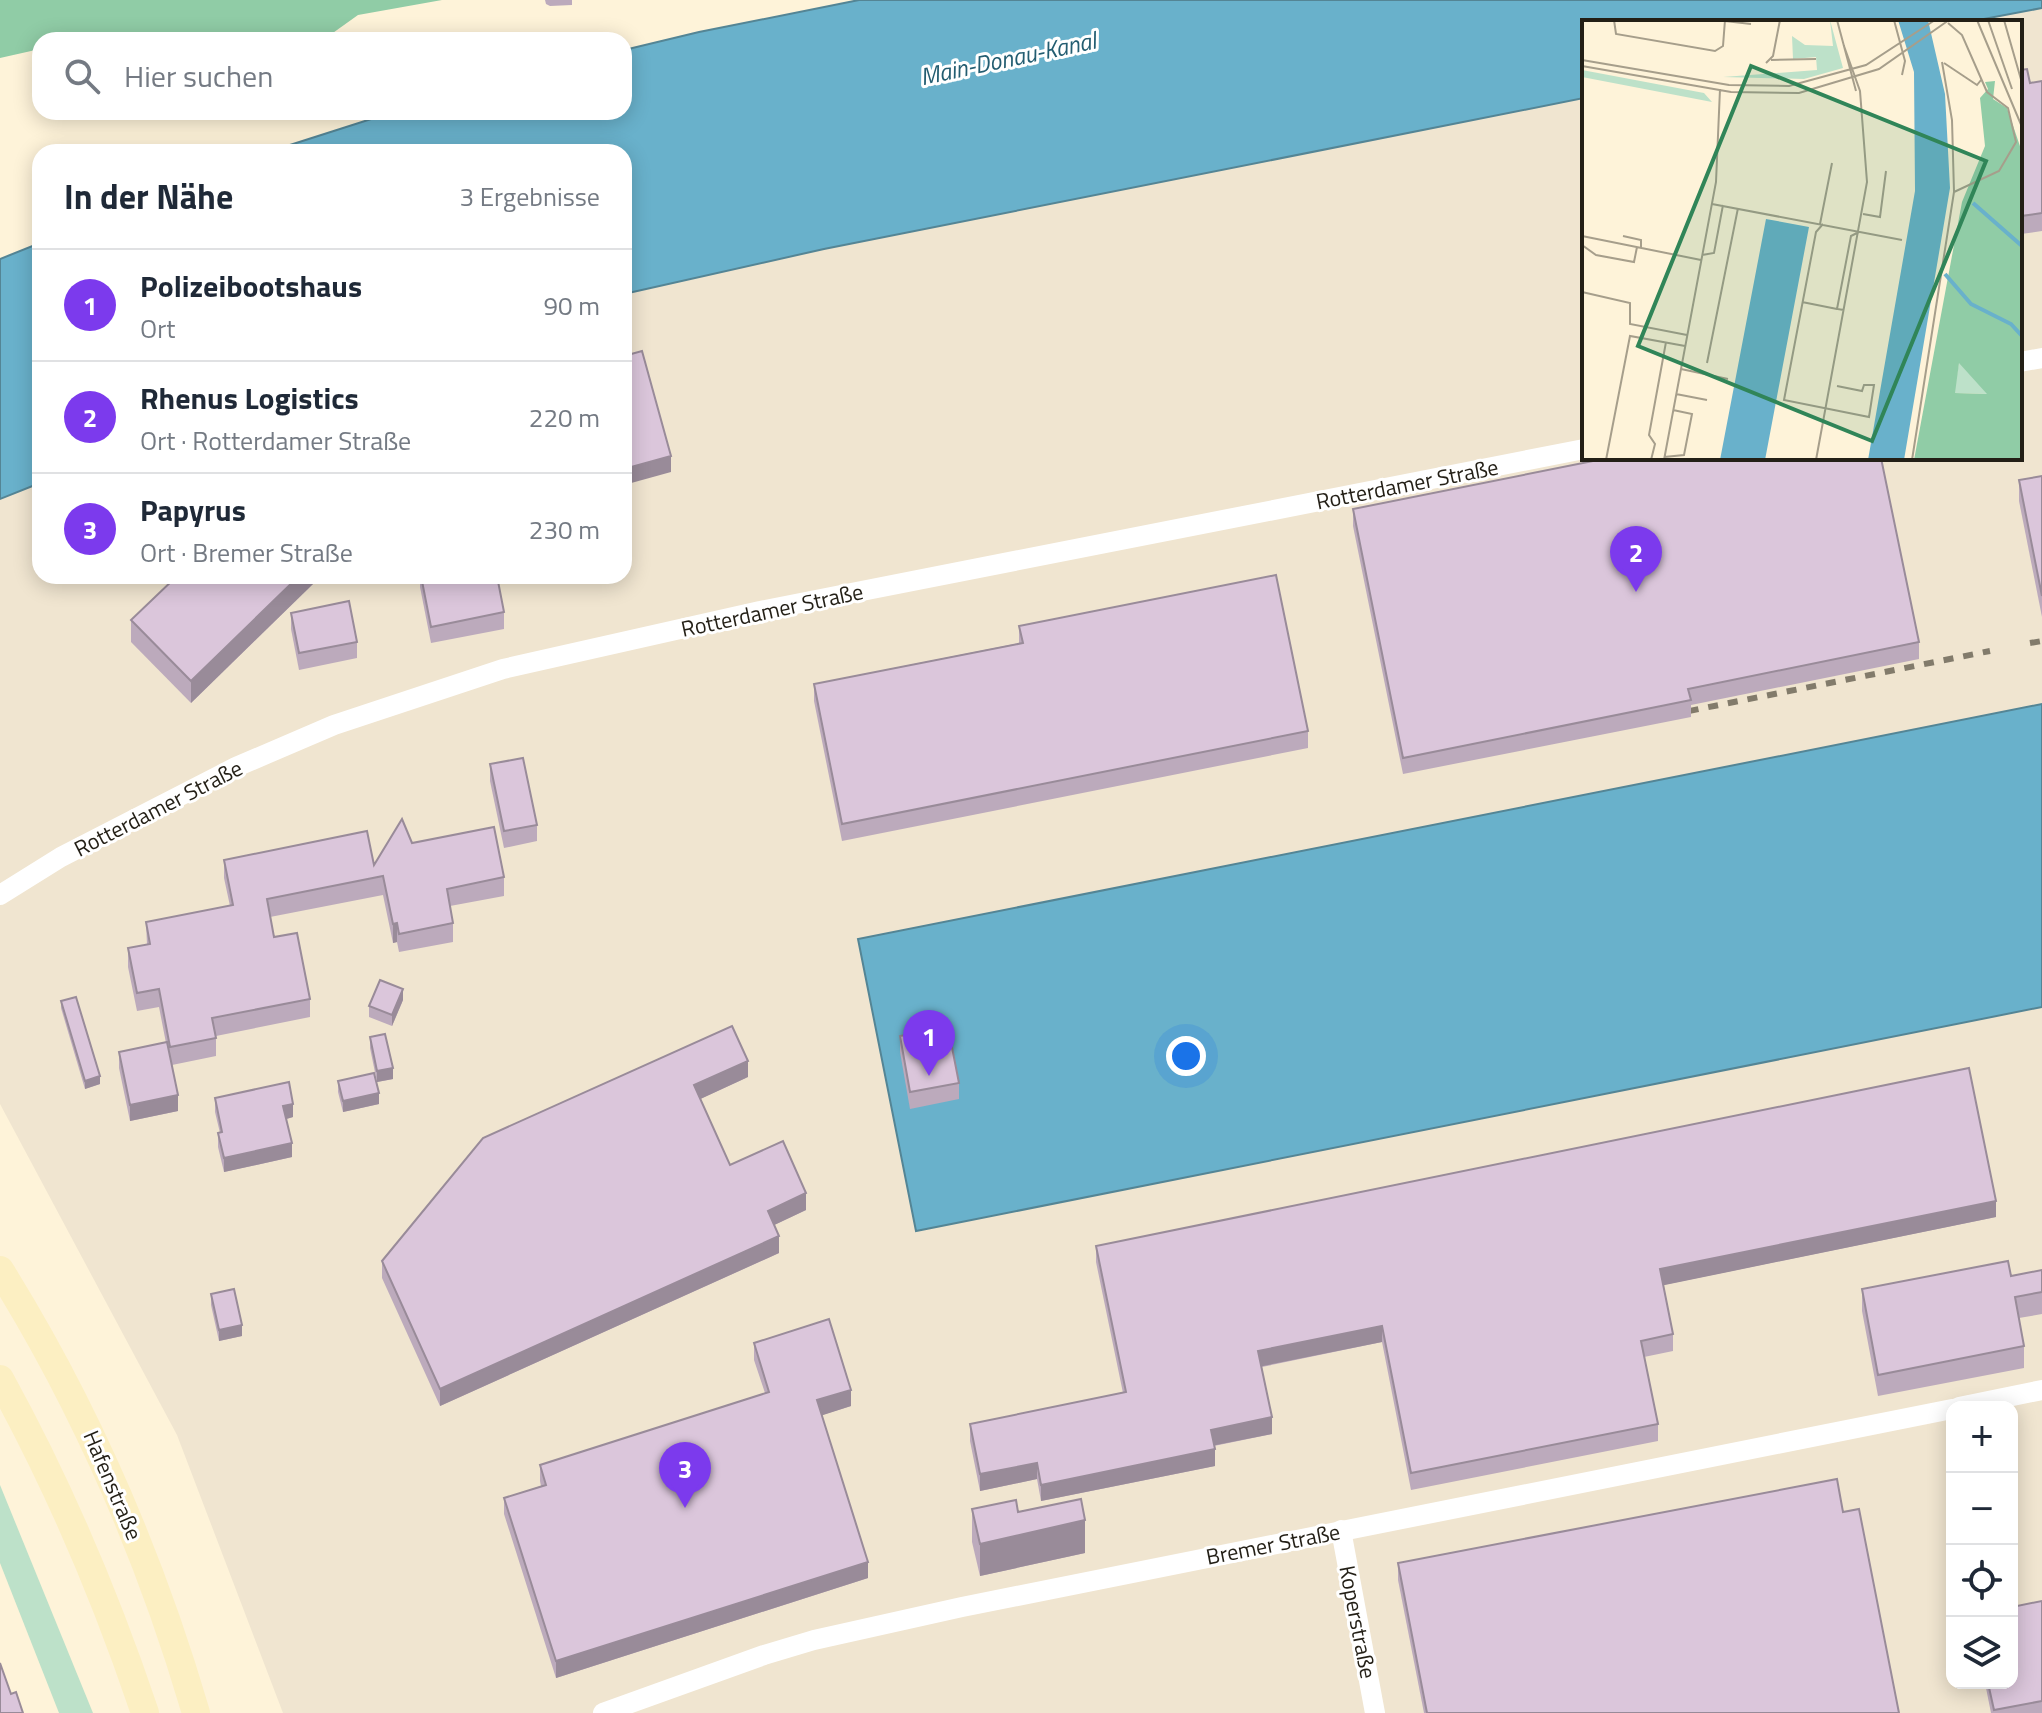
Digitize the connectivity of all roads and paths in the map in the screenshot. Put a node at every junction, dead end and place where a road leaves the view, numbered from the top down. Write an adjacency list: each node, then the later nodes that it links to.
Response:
1 (2042, 358): 2 (street)
2 (2022, 362)
3 (1582, 449): 4 (street, Rotterdamer Straße)
4 (0, 895)
5 (0, 1270): 12 (main road, Hafenstraße)
6 (0, 1379): 11 (main road)
7 (2042, 1390): 8 (street)
8 (1988, 1401)
9 (1946, 1410): 10 (street, Bremer Straße)
10 (1341, 1530): 13 (street, Bremer Straße); 14 (street, Koperstraße)
11 (145, 1713)
12 (196, 1713)
13 (603, 1713)
14 (1375, 1713)

